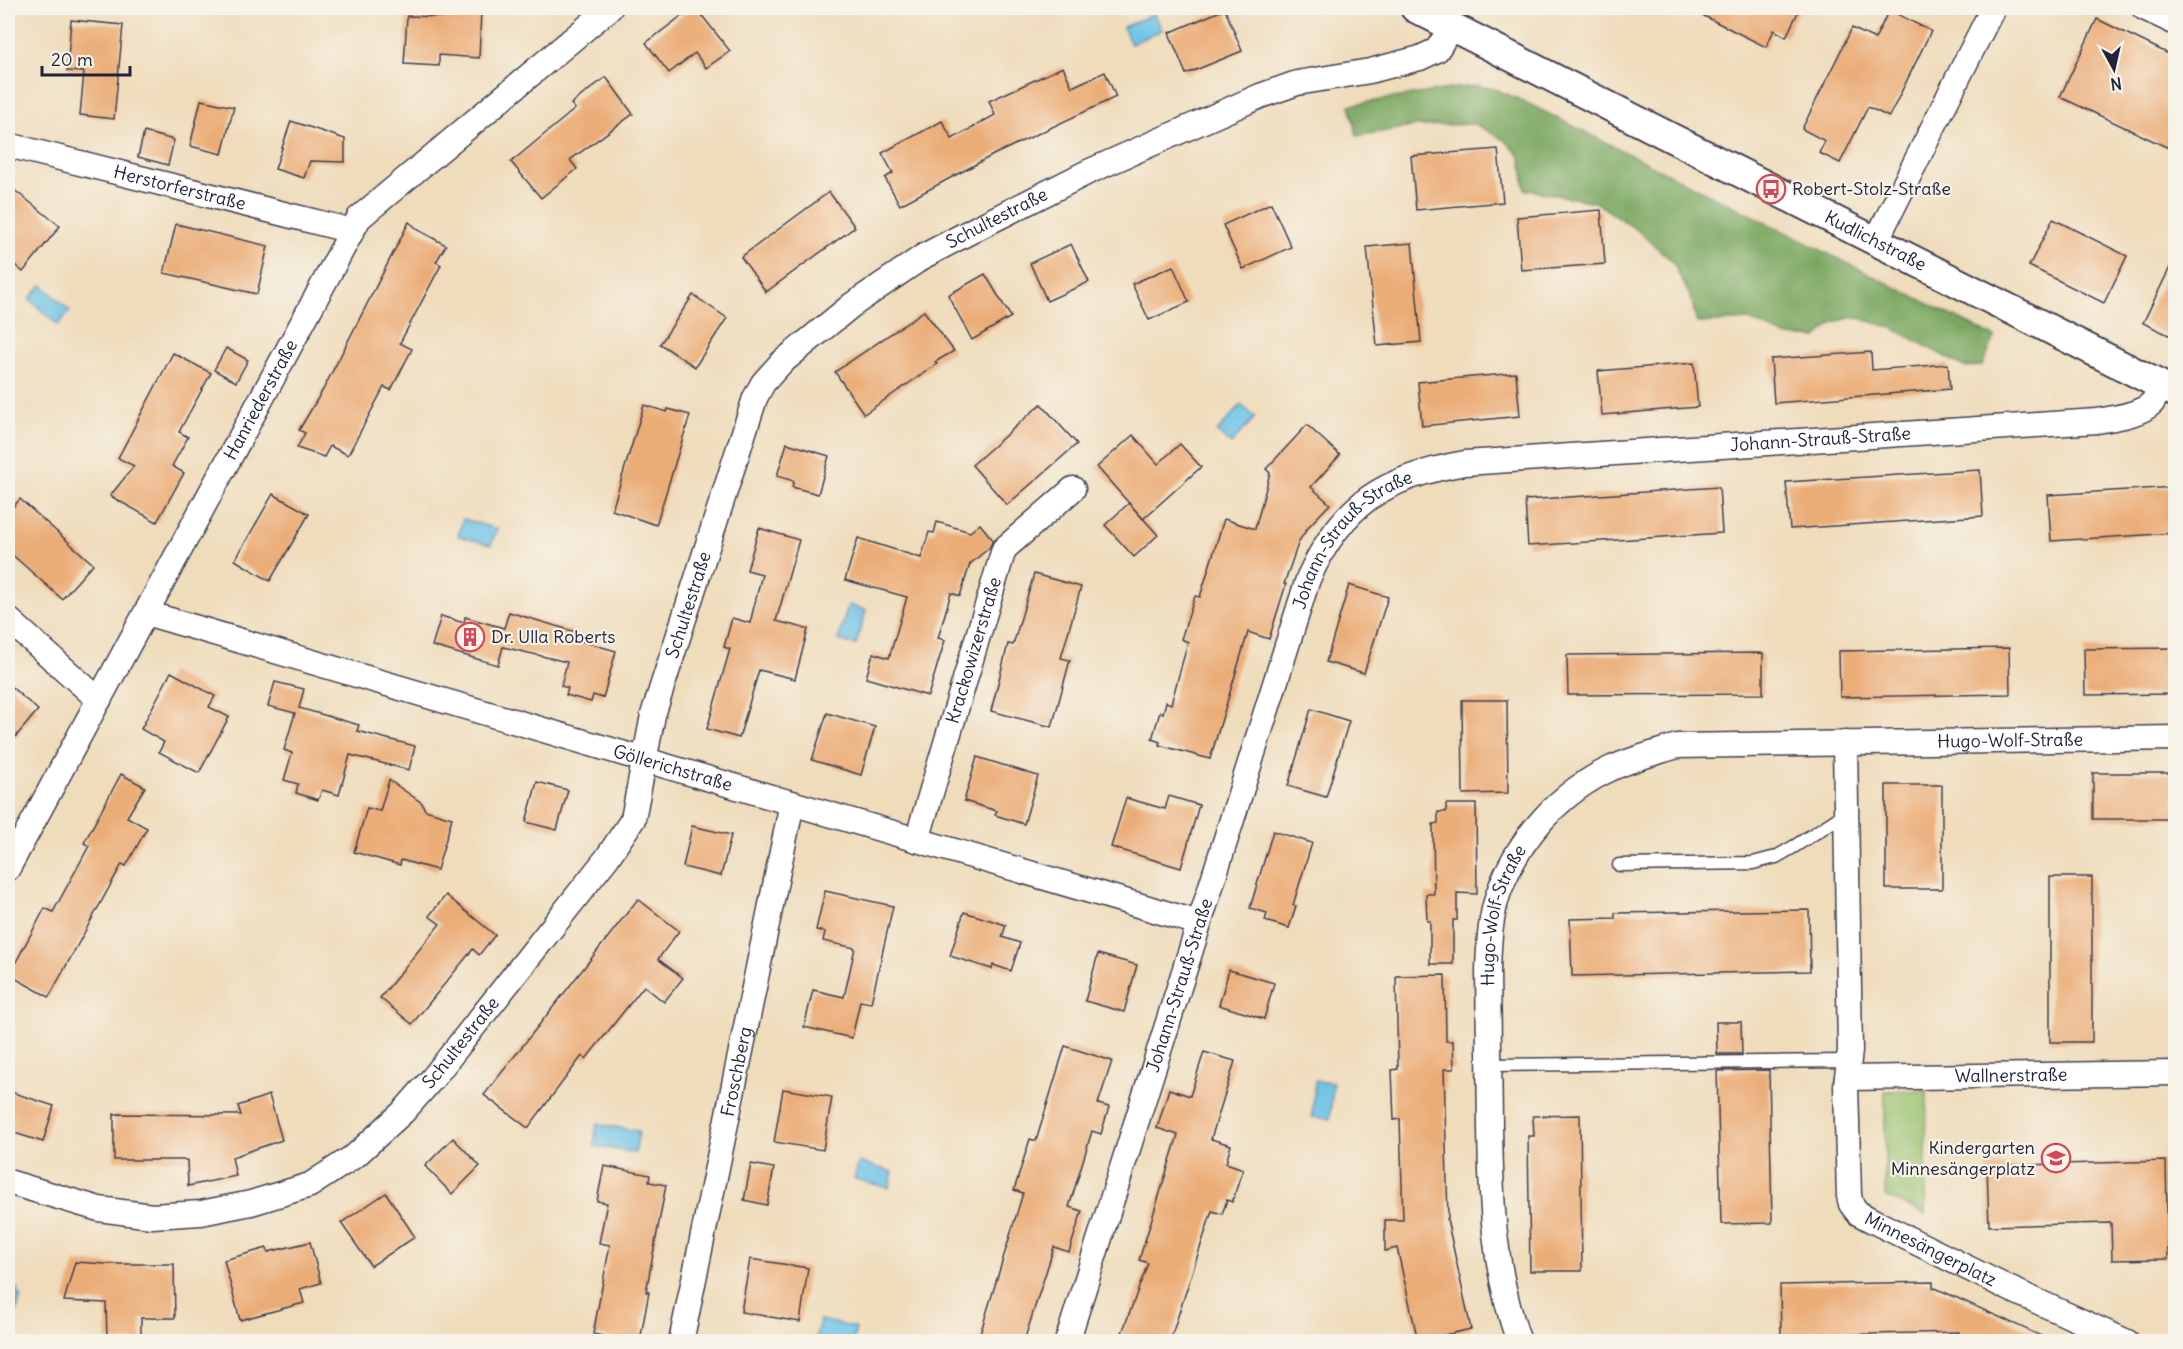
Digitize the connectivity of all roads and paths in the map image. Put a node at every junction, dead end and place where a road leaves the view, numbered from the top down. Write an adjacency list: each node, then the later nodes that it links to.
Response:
1 (610, 8): 8 (street, Hanriederstraße)
2 (1415, 8): 6 (street, Kudlichstraße)
3 (1993, 8): 9 (street)
4 (2144, 8): 5 (street)
5 (2175, 23)
6 (1452, 26): 9 (street, Kudlichstraße); 17 (street, Schultestraße)
7 (8, 145): 8 (street, Herstorferstraße)
8 (352, 231): 12 (street, Hanriederstraße)
9 (1876, 241): 10 (street, Kudlichstraße)
10 (2168, 389): 23 (street, Johann-Strauß-Straße)
11 (1073, 489): 20 (street, Krackowizerstraße)
12 (146, 613): 14 (street, Hanriederstraße); 17 (street, Göllerichstraße)
13 (8, 619): 14 (street)
14 (99, 700): 22 (street, Hanriederstraße)
15 (2175, 738): 16 (street, Hugo-Wolf-Straße)
16 (1845, 743): 19 (street); 24 (street, Hugo-Wolf-Straße)
17 (645, 760): 18 (street, Göllerichstraße); 27 (street, Schultestraße)
18 (792, 803): 20 (street, Göllerichstraße); 28 (street, Froschberg)
19 (1846, 813): 21 (lane); 25 (street)
20 (917, 840): 23 (street, Göllerichstraße)
21 (1619, 865)
22 (8, 868)
23 (1198, 923): 29 (street, Johann-Strauß-Straße)
24 (1489, 1065): 25 (lane); 30 (street, Hugo-Wolf-Straße)
25 (1848, 1069): 26 (street, Wallnerstraße); 31 (street, Minnesängerplatz)
26 (2175, 1073)
27 (8, 1182)
28 (681, 1341)
29 (1067, 1341)
30 (1519, 1341)
31 (2127, 1341)

